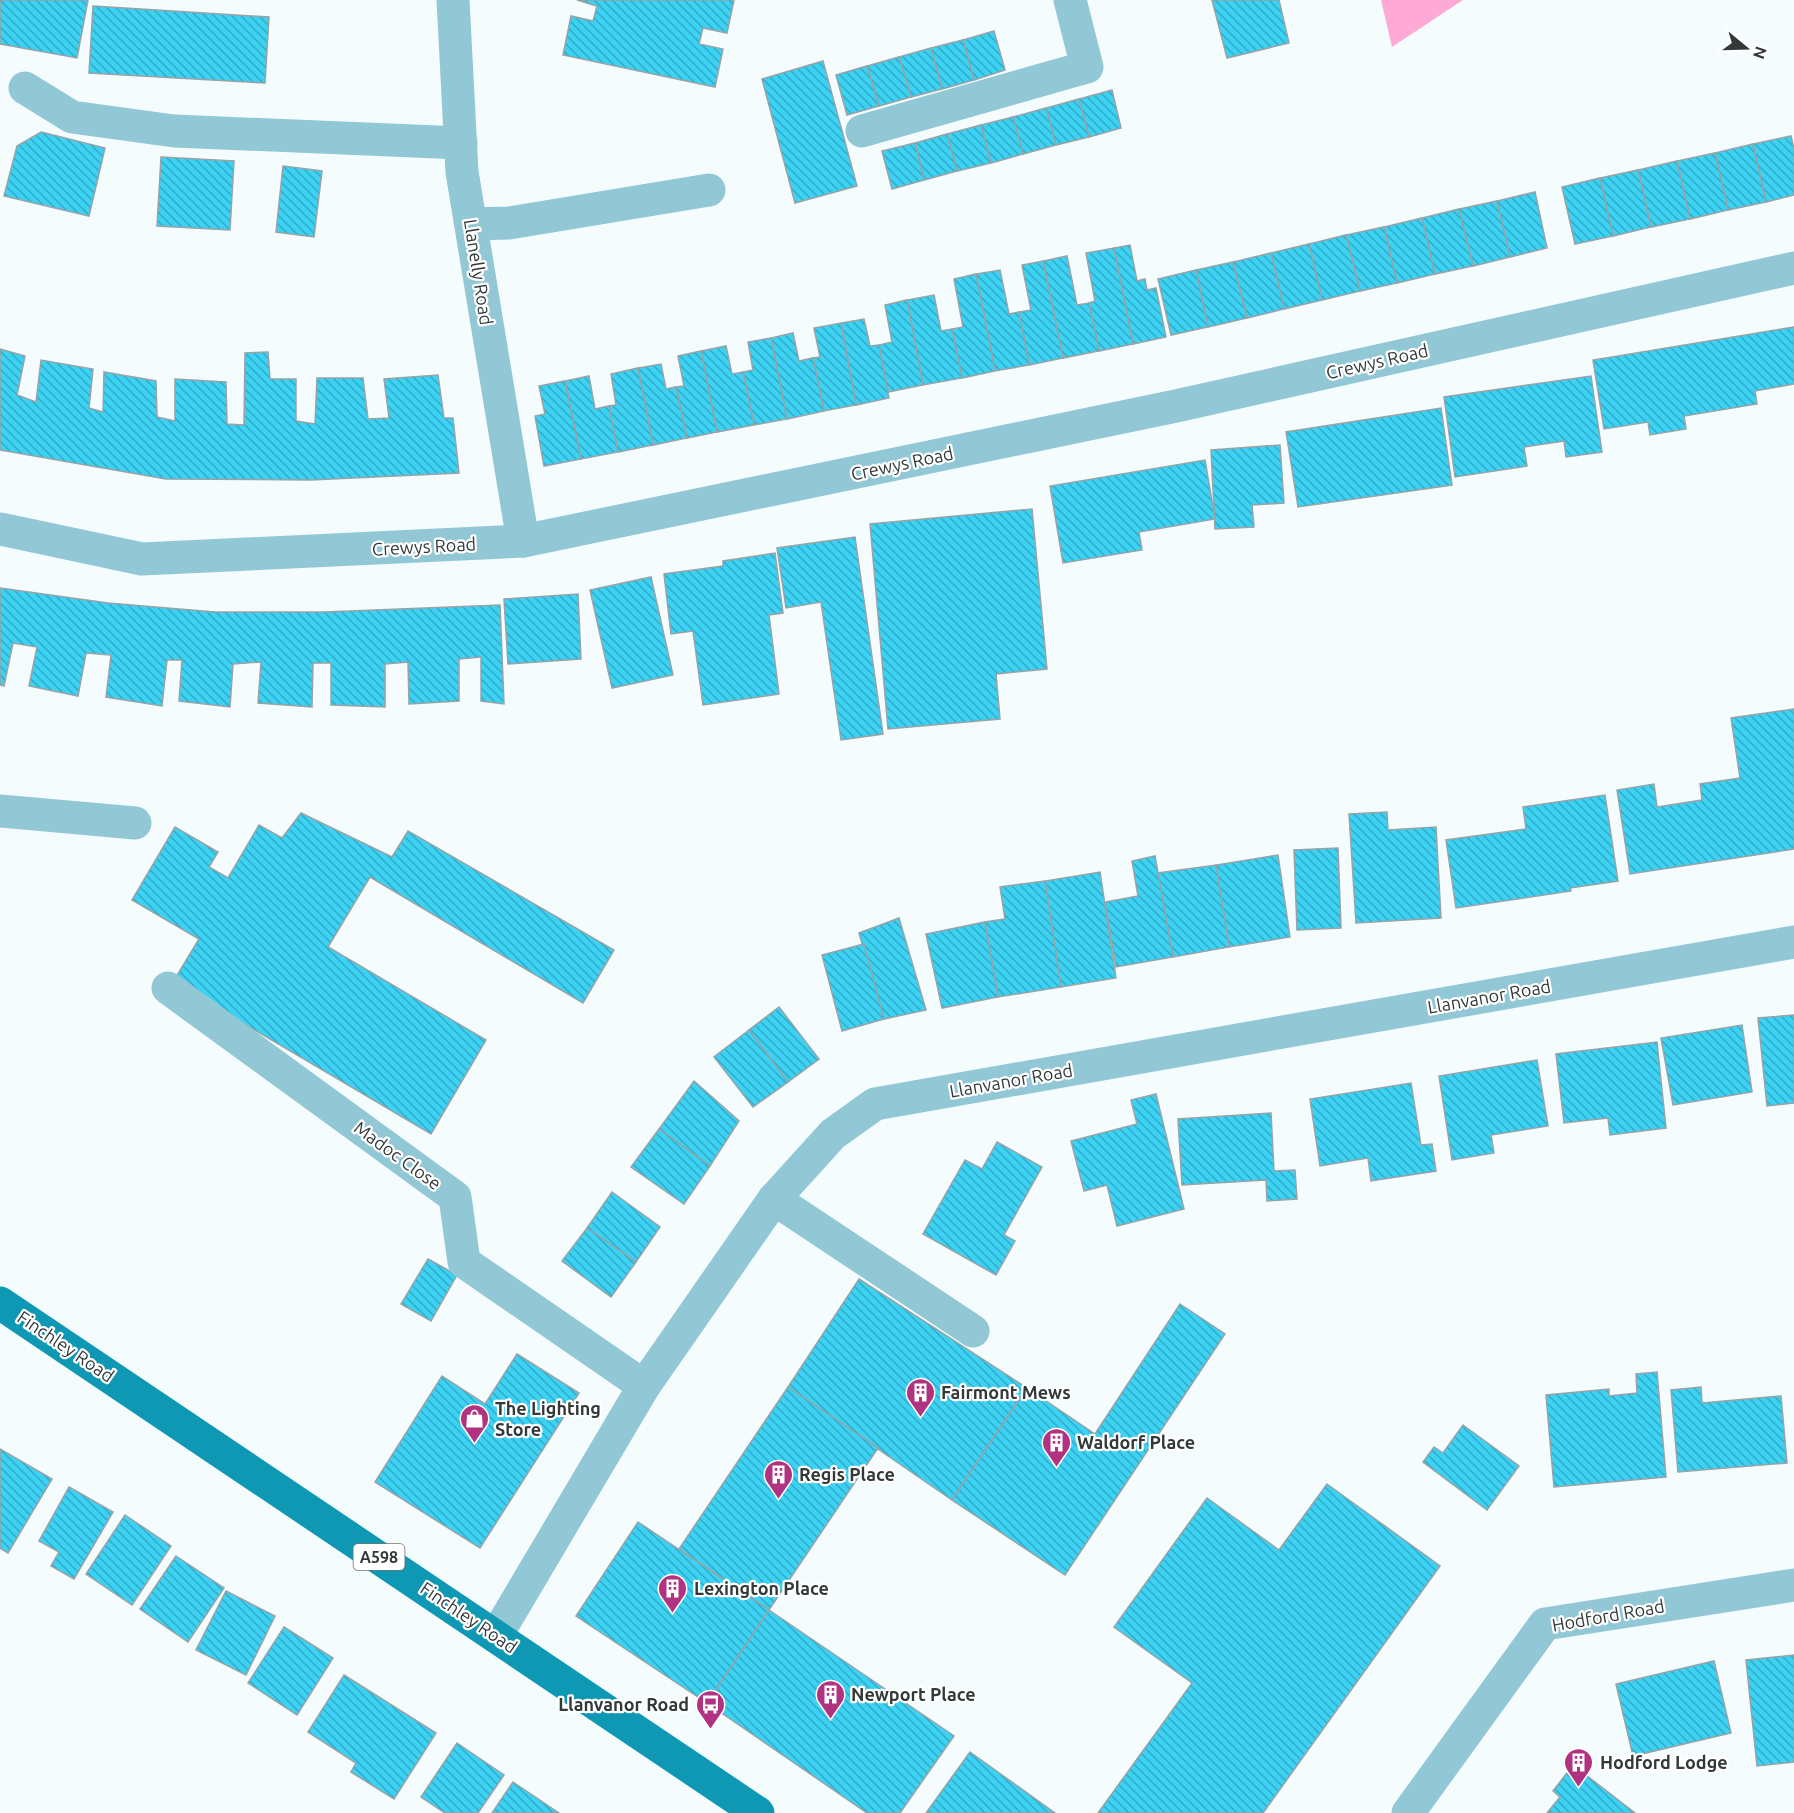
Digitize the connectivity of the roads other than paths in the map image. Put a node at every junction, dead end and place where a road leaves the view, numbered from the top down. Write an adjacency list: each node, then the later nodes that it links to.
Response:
1 (453, 0): 5 (street, Llanelly Road)
2 (1070, 0): 4 (street)
3 (25, 88): 5 (street)
4 (862, 131)
5 (461, 143): 7 (street, Llanelly Road)
6 (709, 190): 7 (street)
7 (471, 224): 10 (street, Llanelly Road)
8 (1794, 268): 10 (street, Crewys Road)
9 (0, 529): 10 (street, Crewys Road)
10 (523, 541)
11 (0, 811): 12 (street)
12 (135, 823)
13 (1794, 942): 15 (street, Llanvanor Road)
14 (168, 988): 18 (street, Madoc Close)
15 (774, 1199): 17 (street); 18 (street, Llanvanor Road)
16 (0, 1303): 20 (main road, Finchley Road / A598)
17 (973, 1331)
18 (644, 1386): 20 (street, Llanvanor Road)
19 (1794, 1585): 22 (street, Hodford Road)
20 (496, 1636): 21 (main road, Finchley Road / A598)
21 (758, 1813)
22 (1408, 1813)

